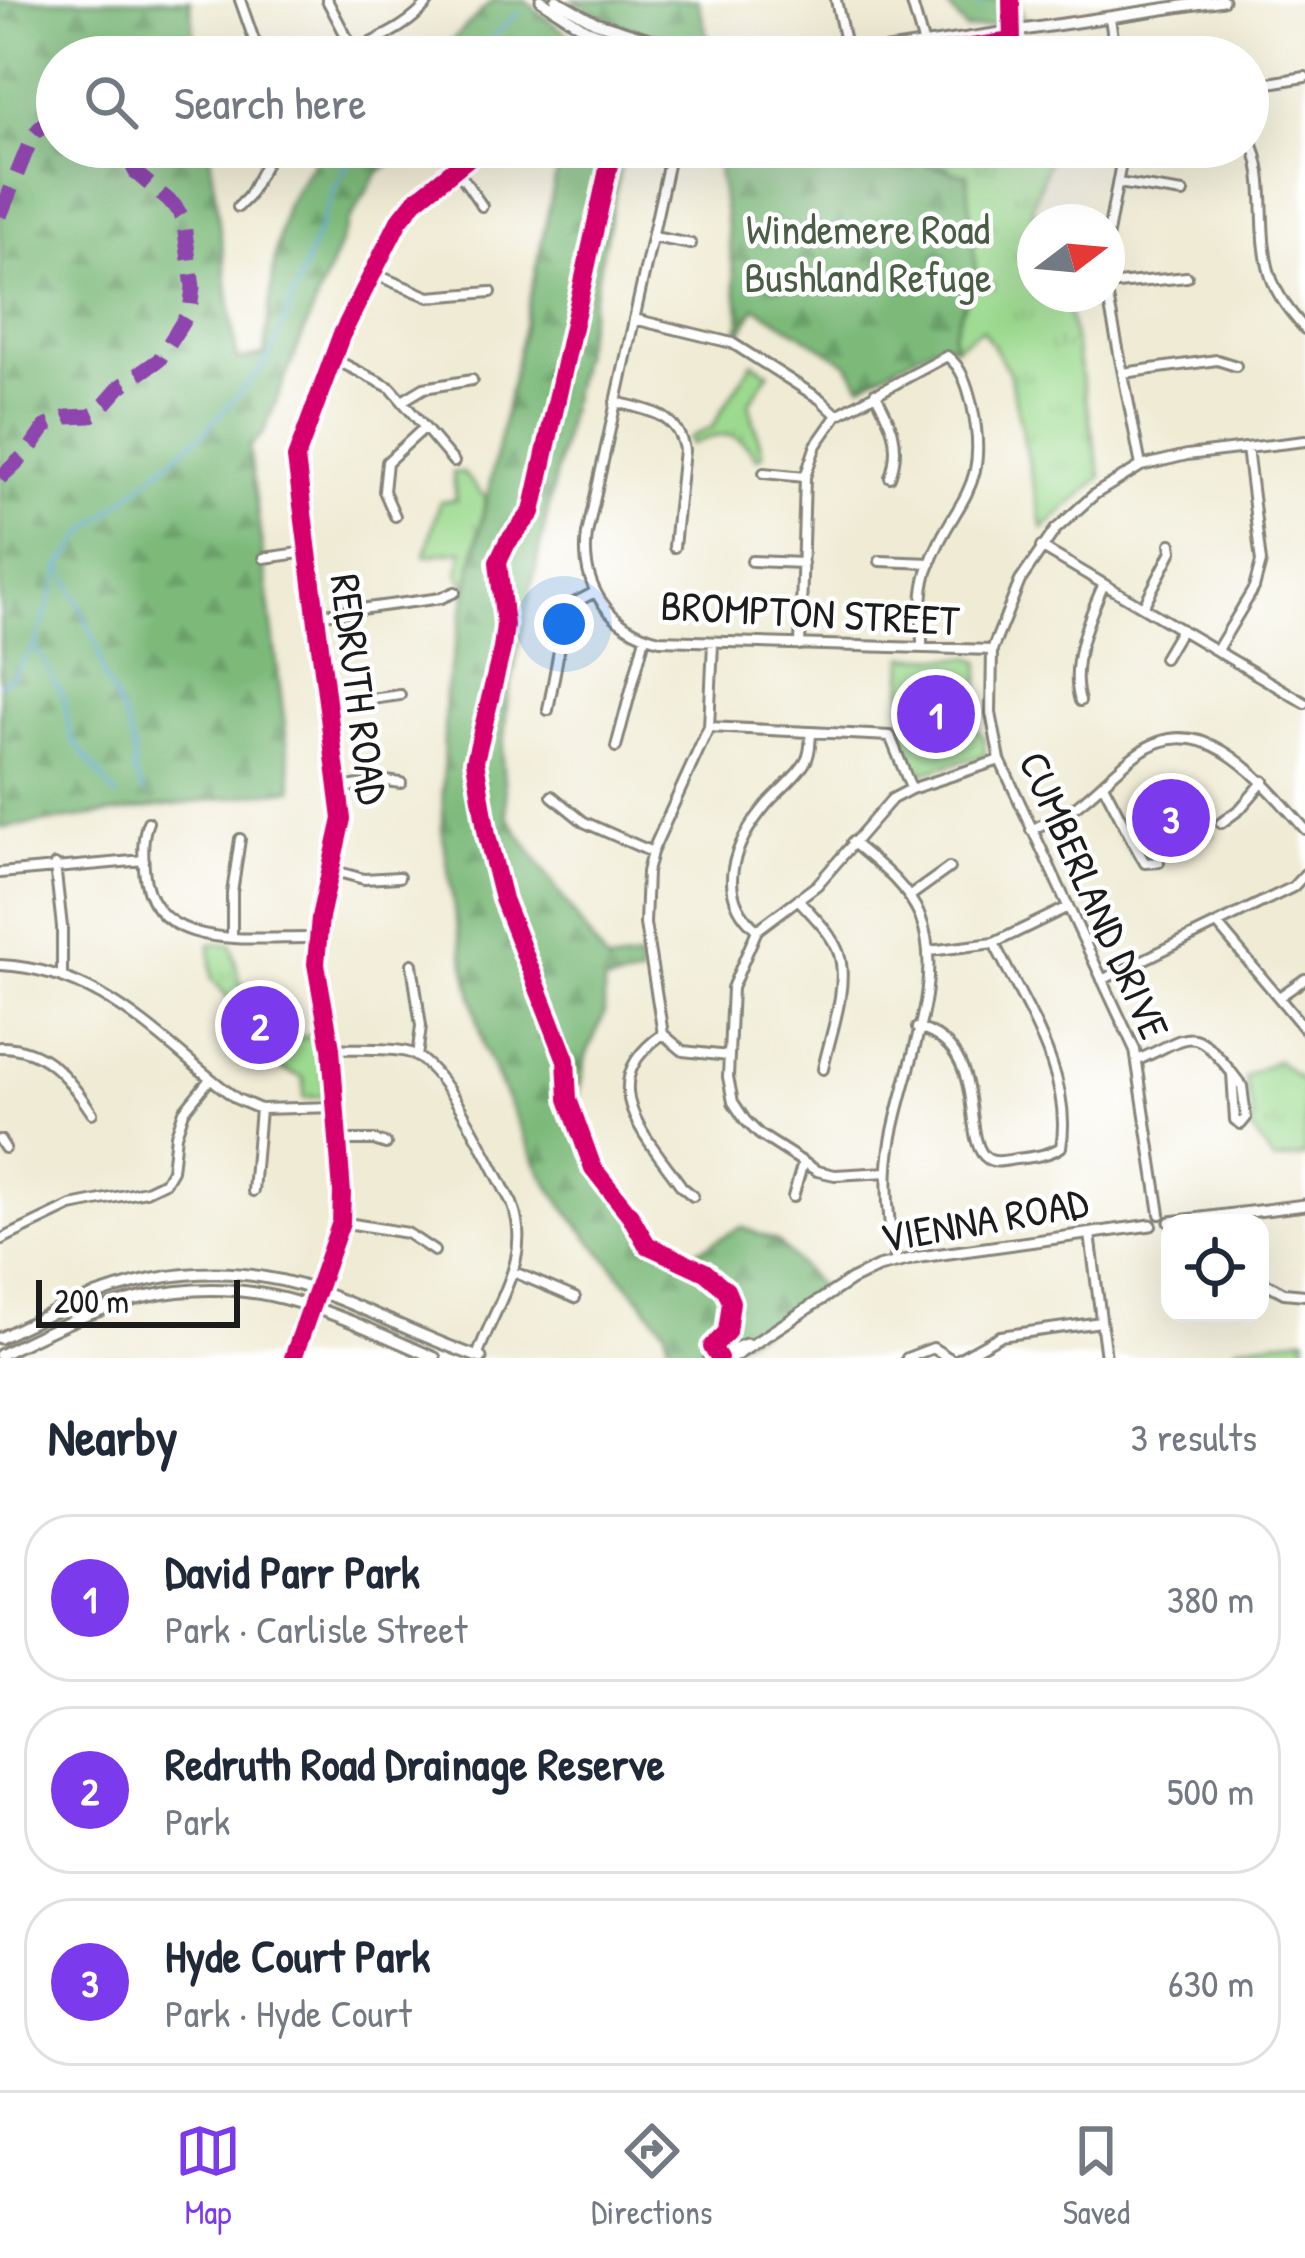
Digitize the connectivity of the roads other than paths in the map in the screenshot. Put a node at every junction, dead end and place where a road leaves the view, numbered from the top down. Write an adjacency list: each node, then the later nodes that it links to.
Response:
1 (240, 0): 11 (street)
2 (327, 0): 12 (street)
3 (430, 0): 13 (street)
4 (542, 0): 14 (main road)
5 (556, 0): 15 (main road)
6 (836, 0): 16 (street)
7 (911, 0): 17 (street)
8 (1223, 0): 9 (main road)
9 (1186, 3): 10 (main road)
10 (1110, 17): 18 (main road); 19 (street)
11 (253, 36)
12 (347, 36)
13 (381, 36)
14 (609, 36)
15 (628, 36)
16 (842, 36)
17 (922, 36)
18 (984, 36)
19 (1113, 36)
20 (1305, 77): 21 (street)
21 (1269, 83)
22 (263, 168): 31 (street)
23 (456, 168): 30 (street); 34 (street, REDRUTH ROAD)
24 (667, 168): 32 (street)
25 (1120, 168): 27 (street)
26 (1260, 168): 40 (street)
27 (1118, 183): 28 (street); 29 (street)
28 (1183, 194)
29 (1114, 204)
30 (482, 206)
31 (238, 207)
32 (652, 237): 33 (street); 41 (street)
33 (691, 244)
34 (372, 273): 37 (street); 43 (street, REDRUTH ROAD)
35 (1187, 277): 36 (street)
36 (1125, 286)
37 (491, 292)
38 (1305, 308): 40 (street)
39 (1112, 312): 45 (street)
40 (1295, 317): 42 (street)
41 (634, 319): 49 (street); 50 (street)
42 (1305, 329)
43 (332, 358): 48 (street); 63 (street, REDRUTH ROAD)
44 (1236, 366): 45 (street)
45 (1123, 373): 55 (street)
46 (472, 380): 48 (street)
47 (875, 393): 50 (street); 58 (street); 68 (street)
48 (404, 400): 51 (street)
49 (615, 402): 61 (street); 71 (street)
50 (837, 415): 57 (street)
51 (424, 428): 54 (street); 59 (street)
52 (1305, 441): 53 (street, CUMBERLAND DRIVE)
53 (1247, 448): 55 (street, CUMBERLAND DRIVE); 80 (street)
54 (454, 462)
55 (1141, 466): 62 (street, CUMBERLAND DRIVE)
56 (764, 473): 57 (street)
57 (805, 477): 67 (street)
58 (890, 477)
59 (394, 516)
60 (1172, 544): 72 (street)
61 (674, 547)
62 (1040, 547): 69 (street); 79 (street, CUMBERLAND DRIVE)
63 (307, 552): 64 (street); 73 (street, REDRUTH ROAD)
64 (264, 558)
65 (752, 561): 67 (street)
66 (880, 561): 68 (street)
67 (803, 562): 77 (street)
68 (931, 563): 78 (street)
69 (1103, 586): 72 (street); 84 (street)
70 (455, 592): 73 (street)
71 (595, 592): 75 (street, BROMPTON STREET); 86 (street)
72 (1144, 607): 74 (street)
73 (316, 614): 85 (street, REDRUTH ROAD)
74 (1181, 629): 80 (street); 81 (street)
75 (645, 637): 76 (street, BROMPTON STREET); 89 (street)
76 (713, 643): 77 (street, BROMPTON STREET); 87 (street)
77 (800, 645): 78 (street, BROMPTON STREET)
78 (922, 648): 79 (street, BROMPTON STREET)
79 (992, 650): 90 (street, CUMBERLAND DRIVE)
80 (1217, 650): 83 (street)
81 (1165, 658)
82 (400, 694): 85 (street)
83 (1303, 696)
84 (1080, 701)
85 (328, 705): 94 (street, REDRUTH ROAD)
86 (548, 710)
87 (709, 727): 88 (street); 104 (street)
88 (811, 733): 95 (street); 116 (street)
89 (616, 747)
90 (1000, 760): 95 (street); 100 (street, CUMBERLAND DRIVE)
91 (1264, 781): 93 (street); 98 (street); 99 (street)
92 (401, 783): 94 (street)
93 (1103, 784): 100 (street); 102 (street)
94 (340, 788): 108 (street, REDRUTH ROAD)
95 (911, 789): 103 (street)
96 (552, 796): 104 (street)
97 (148, 822): 105 (street)
98 (1221, 823)
99 (1305, 829)
100 (1031, 830): 114 (street, CUMBERLAND DRIVE)
101 (240, 839): 117 (street)
102 (1132, 840)
103 (852, 842): 112 (street); 113 (street)
104 (652, 852): 129 (street)
105 (144, 860): 106 (street); 117 (street)
106 (55, 865): 109 (street); 123 (street)
107 (949, 868): 112 (street)
108 (331, 870): 111 (street); 118 (street, REDRUTH ROAD)
109 (0, 873)
110 (1305, 874): 115 (street)
111 (399, 877)
112 (910, 896): 120 (street)
113 (798, 899): 116 (street); 135 (street)
114 (1066, 908): 119 (street); 125 (street, CUMBERLAND DRIVE)
115 (1218, 925): 125 (street); 126 (street)
116 (757, 930): 132 (street)
117 (232, 935): 118 (street)
118 (317, 938): 131 (street, REDRUTH ROAD)
119 (994, 943): 120 (street); 127 (street)
120 (929, 951): 127 (street)
121 (412, 964): 133 (street)
122 (0, 965): 123 (street)
123 (62, 974): 137 (street)
124 (1305, 979): 126 (street)
125 (1102, 980): 134 (street, CUMBERLAND DRIVE)
126 (1279, 998): 128 (street)
127 (917, 1028): 144 (street)
128 (1305, 1029)
129 (663, 1034): 132 (street); 146 (street)
130 (0, 1047): 140 (street)
131 (332, 1048): 133 (street); 138 (street, REDRUTH ROAD)
132 (728, 1056): 143 (street)
133 (417, 1057): 158 (street)
134 (1138, 1060): 136 (street); 149 (street, CUMBERLAND DRIVE)
135 (823, 1069)
136 (1232, 1073): 136 (street)
137 (210, 1078): 139 (street); 155 (street)
138 (337, 1107): 139 (street); 141 (street, REDRUTH ROAD)
139 (260, 1109): 145 (street)
140 (92, 1113)
141 (339, 1140): 142 (street); 151 (street, REDRUTH ROAD)
142 (386, 1144)
143 (803, 1162): 144 (street); 147 (street)
144 (887, 1172): 157 (street)
145 (253, 1191)
146 (694, 1196)
147 (793, 1197)
148 (1305, 1205): 150 (main road)
149 (1160, 1214): 152 (main road)
150 (1263, 1214)
151 (341, 1222): 156 (street); 160 (street, REDRUTH ROAD)
152 (1151, 1225): 153 (main road); 154 (main road, VIENNA ROAD)
153 (1161, 1232)
154 (1090, 1234): 157 (main road, VIENNA ROAD); 164 (street)
155 (0, 1240)
156 (434, 1251)
157 (896, 1262): 165 (main road, VIENNA ROAD)
158 (514, 1272): 162 (street); 170 (street)
159 (1269, 1286): 161 (street)
160 (316, 1290): 163 (street, REDRUTH ROAD); 166 (main road); 170 (main road)
161 (1305, 1295)
162 (575, 1298)
163 (311, 1306): 167 (main road); 168 (street, REDRUTH ROAD); 169 (main road)
164 (1102, 1322): 175 (street); 176 (street)
165 (772, 1331): 171 (main road, VIENNA ROAD); 172 (main road, VIENNA ROAD)
166 (0, 1338)
167 (0, 1355)
168 (293, 1358)
169 (436, 1358)
170 (478, 1358)
171 (710, 1358)
172 (732, 1358)
173 (907, 1358): 174 (street)
174 (949, 1358)
175 (961, 1358)
176 (1106, 1358)

